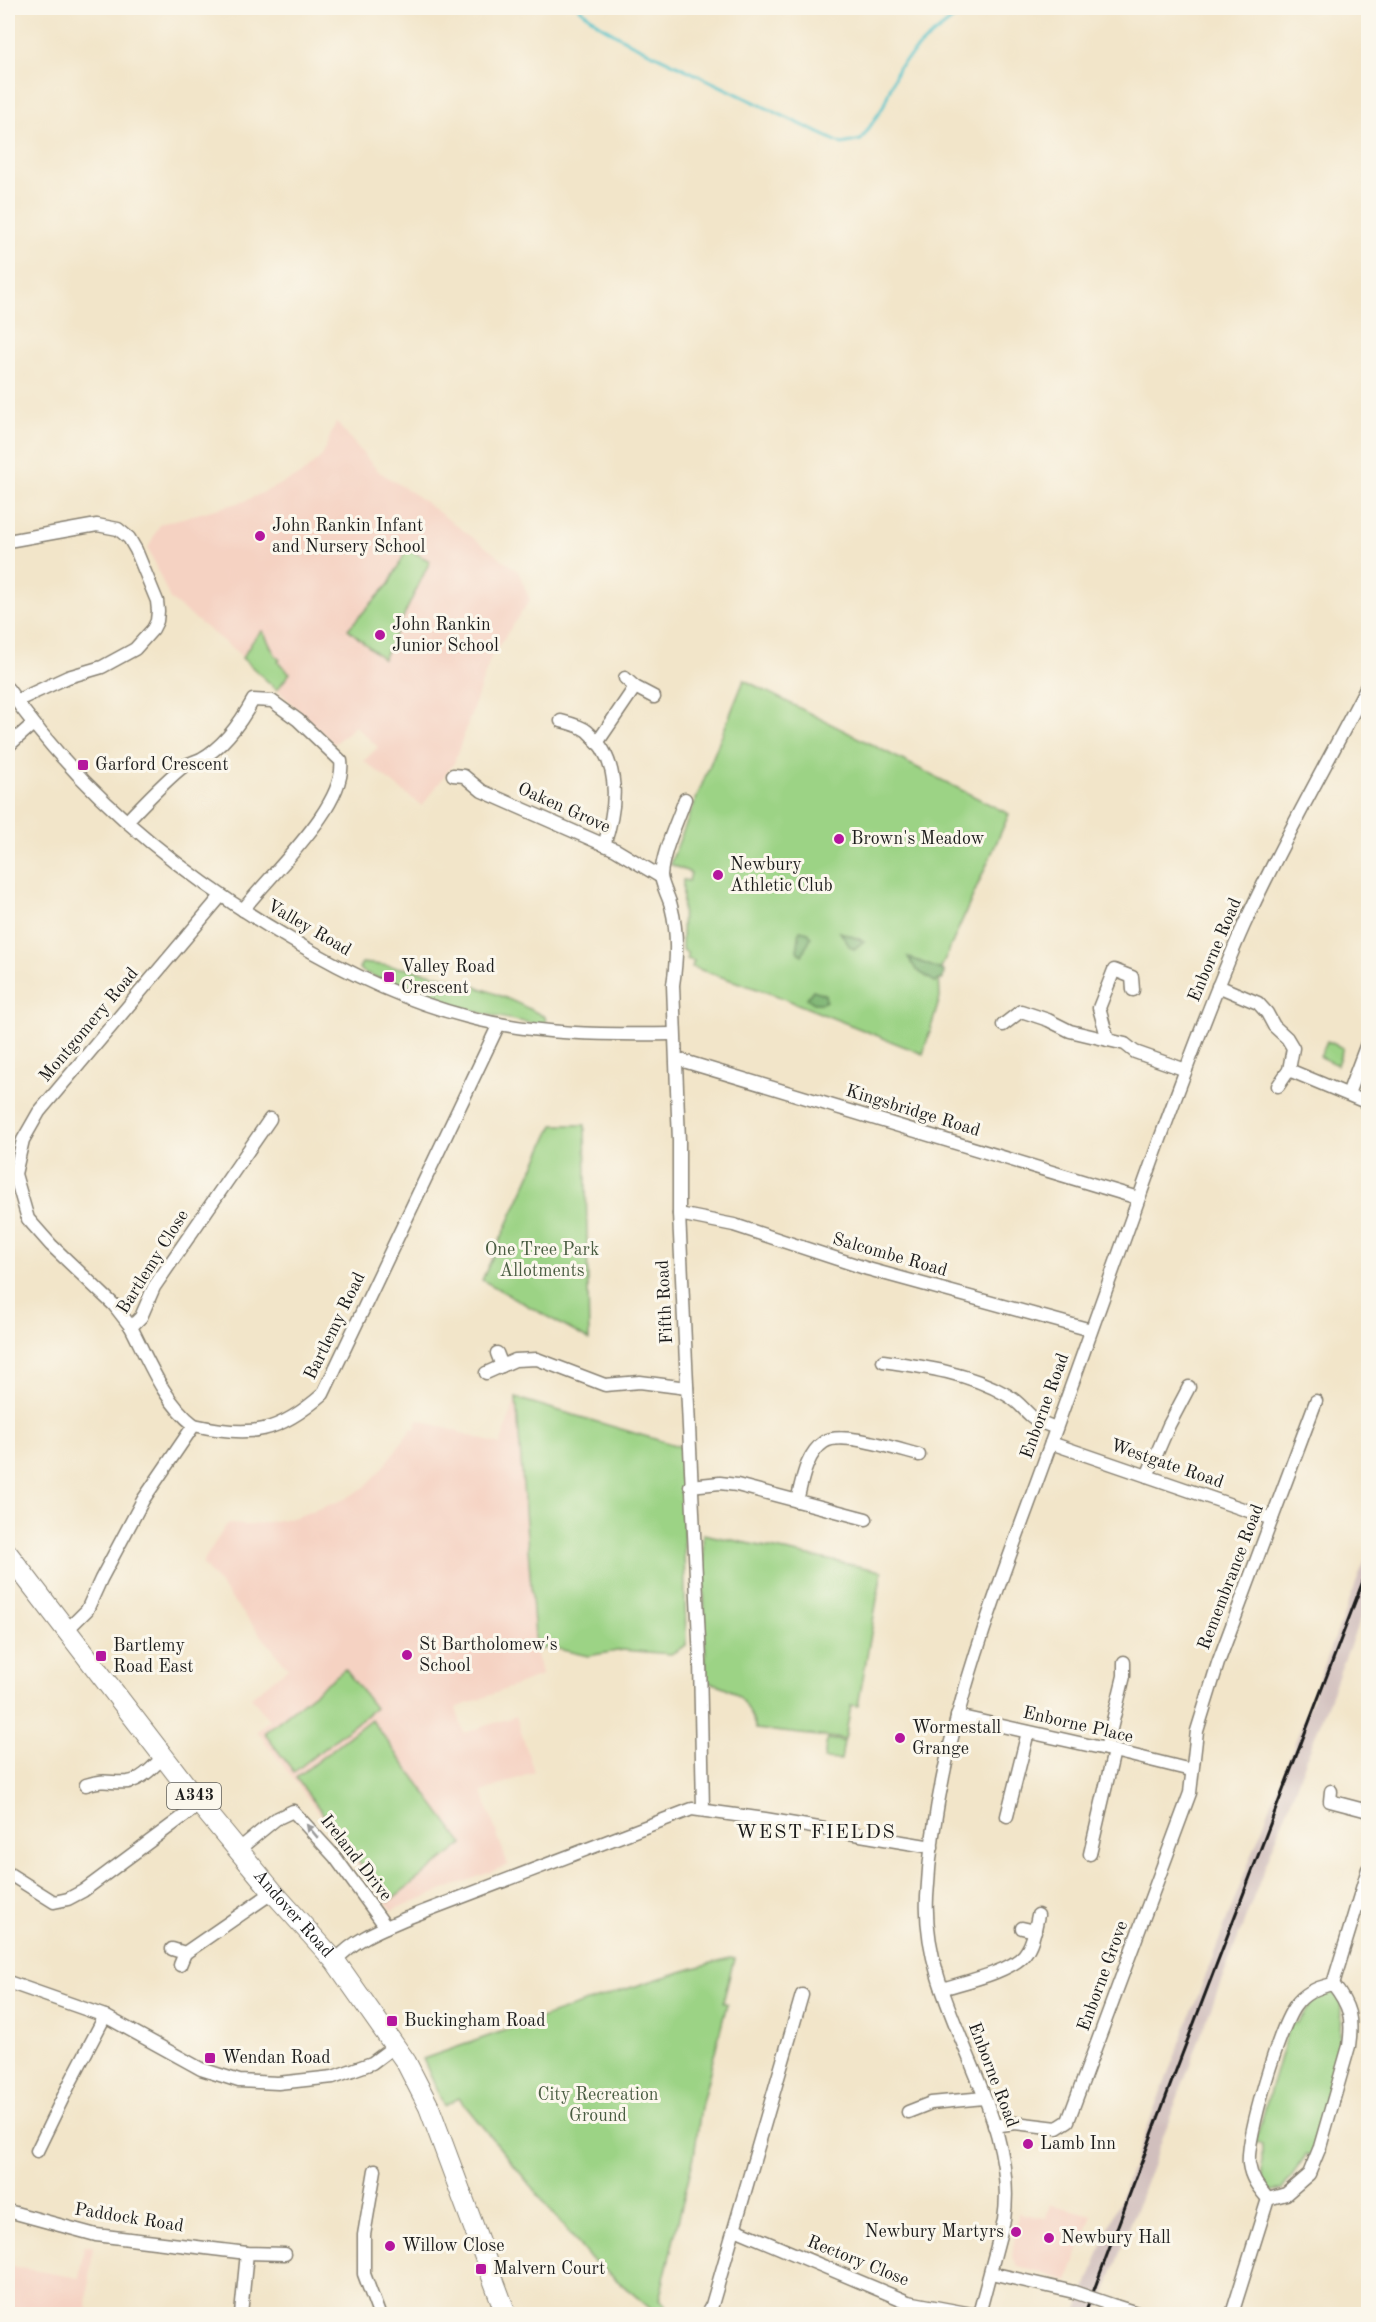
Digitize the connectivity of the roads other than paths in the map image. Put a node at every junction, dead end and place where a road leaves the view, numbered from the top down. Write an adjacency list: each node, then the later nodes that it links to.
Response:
1 (8, 541): 7 (street)
2 (625, 678): 4 (street)
3 (1368, 684): 19 (street, Enborne Road)
4 (635, 687): 6 (street); 10 (street)
5 (8, 689): 7 (street, Valley Road)
6 (654, 697)
7 (16, 701): 9 (street, Valley Road)
8 (561, 721): 10 (street)
9 (33, 724): 11 (street); 14 (street, Valley Road)
10 (597, 742): 15 (street)
11 (8, 746)
12 (453, 775): 15 (street, Oaken Grove)
13 (685, 799): 16 (street)
14 (127, 821): 17 (street, Valley Road); 18 (street)
15 (604, 845): 16 (street, Oaken Grove)
16 (661, 877): 23 (street, Fifth Road)
17 (221, 896): 18 (street, Valley Road); 35 (street, Montgomery Road)
18 (243, 910): 21 (street, Valley Road)
19 (1218, 986): 27 (street, Enborne Road); 28 (street)
20 (1133, 990): 24 (street)
21 (499, 1024): 23 (street, Valley Road); 44 (street, Bartlemy Road)
22 (1003, 1025): 24 (street)
23 (674, 1034): 26 (street, Fifth Road)
24 (1108, 1040): 27 (street)
25 (1368, 1041): 30 (street)
26 (676, 1059): 33 (street, Kingsbridge Road); 34 (street, Fifth Road)
27 (1186, 1070): 33 (street, Enborne Road)
28 (1289, 1070): 29 (street); 30 (street)
29 (1278, 1086)
30 (1348, 1094): 31 (street)
31 (1368, 1103)
32 (270, 1119): 35 (street, Bartlemy Close)
33 (1138, 1198): 36 (street, Enborne Road)
34 (679, 1214): 36 (street, Salcombe Road); 42 (street, Fifth Road)
35 (131, 1327): 44 (street, Bartlemy Close)
36 (1091, 1330): 45 (street, Enborne Road)
37 (497, 1353): 39 (street)
38 (883, 1361): 45 (street)
39 (502, 1366): 40 (street); 42 (street)
40 (486, 1373)
41 (1189, 1387): 48 (street)
42 (687, 1388): 49 (street, Fifth Road)
43 (1316, 1401): 52 (street, Remembrance Road)
44 (194, 1425): 54 (street)
45 (1056, 1428): 46 (street, Enborne Road)
46 (1051, 1443): 48 (street, Westgate Road); 56 (street, Enborne Road)
47 (920, 1455): 50 (street)
48 (1147, 1476): 52 (street, Westgate Road)
49 (690, 1486): 50 (street); 64 (street, Fifth Road)
50 (797, 1501): 51 (street)
51 (866, 1519)
52 (1272, 1519): 60 (street, Remembrance Road)
53 (8, 1554): 54 (main road, Andover Road / A343)
54 (66, 1631): 59 (main road, Andover Road / A343)
55 (1124, 1662): 58 (street)
56 (957, 1716): 57 (street, Enborne Place); 67 (street, Enborne Road)
57 (1028, 1732): 58 (street, Enborne Place); 66 (street)
58 (1110, 1750): 60 (street, Enborne Place); 69 (street)
59 (164, 1757): 61 (street); 63 (main road, Andover Road / A343)
60 (1191, 1770): 87 (street, Enborne Grove)
61 (86, 1785)
62 (1331, 1791): 65 (street)
63 (200, 1804): 68 (main road, Andover Road / A343); 71 (street)
64 (703, 1809): 67 (street); 74 (street)
65 (1368, 1811)
66 (1007, 1816)
67 (932, 1847): 81 (street, Enborne Road)
68 (238, 1850): 72 (main road, Andover Road / A343); 74 (street, Ireland Drive, one-way to 68)
69 (1090, 1854)
70 (1368, 1869): 80 (street)
71 (8, 1873)
72 (273, 1892): 76 (street); 77 (main road, Andover Road / A343)
73 (1038, 1915): 81 (street)
74 (386, 1927): 77 (street)
75 (172, 1949): 76 (street)
76 (185, 1953): 78 (street)
77 (335, 1960): 84 (main road, Andover Road / A343)
78 (180, 1965)
79 (8, 1982): 83 (street)
80 (1333, 1984): 90 (street); 90 (street)
81 (942, 1989): 85 (street, Enborne Road)
82 (802, 1995): 92 (street)
83 (105, 2016): 84 (street); 88 (street)
84 (396, 2045): 98 (main road, Andover Road / A343)
85 (984, 2098): 86 (street); 87 (street, Enborne Road)
86 (908, 2112)
87 (994, 2126): 95 (street, Enborne Road)
88 (37, 2151)
89 (375, 2170): 97 (street)
90 (1268, 2199): 103 (street)
91 (8, 2211): 93 (street, Paddock Road)
92 (735, 2229): 99 (street); 100 (street, Rectory Close)
93 (248, 2253): 94 (street, Paddock Road); 96 (street)
94 (285, 2254)
95 (991, 2273): 101 (street, Enborne Road); 102 (street, bridge)
96 (241, 2314)
97 (378, 2314)
98 (506, 2314)
99 (707, 2314)
100 (972, 2314)
101 (980, 2314)
102 (1140, 2314)
103 (1232, 2314)

